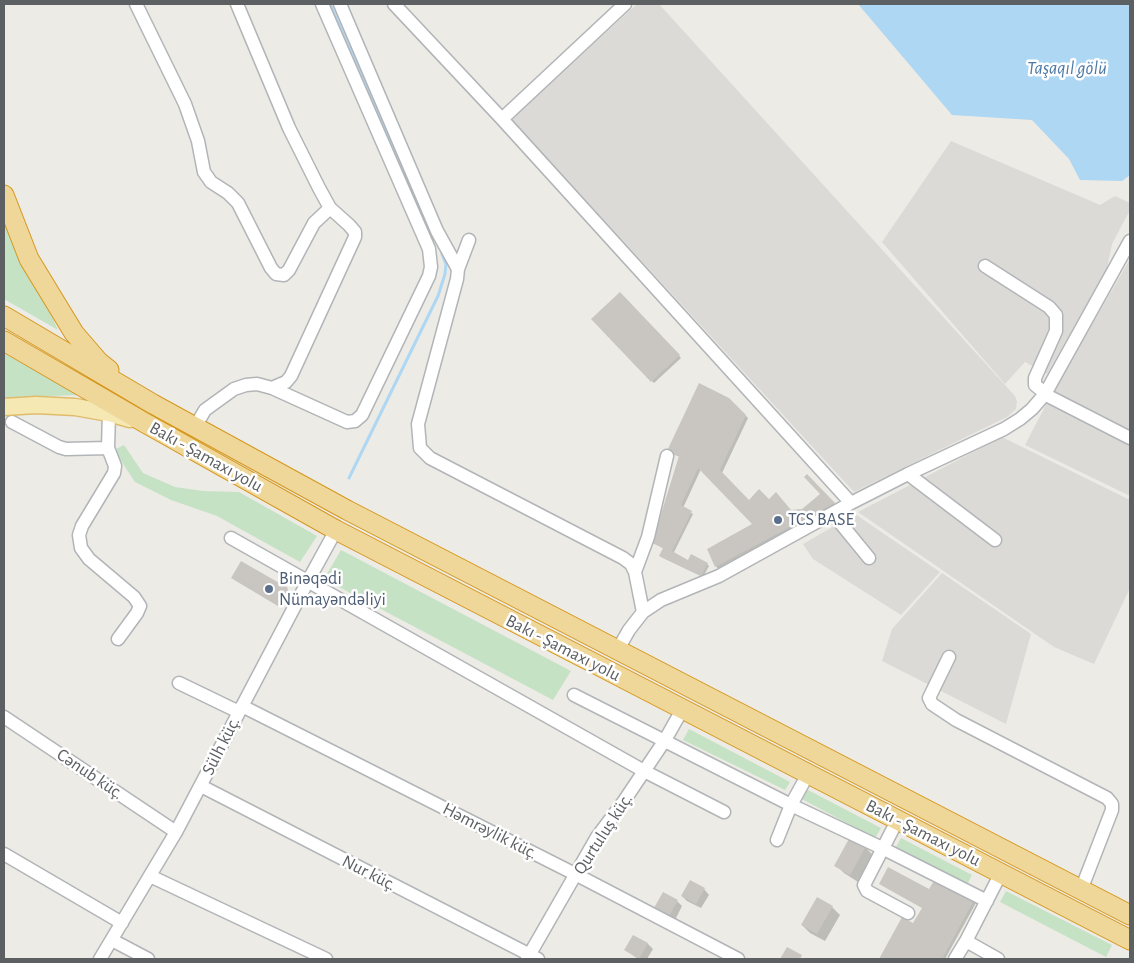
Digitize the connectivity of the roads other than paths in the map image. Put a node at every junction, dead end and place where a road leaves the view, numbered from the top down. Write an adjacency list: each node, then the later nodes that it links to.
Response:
1 (136, 4): 9 (street)
2 (237, 4): 9 (street)
3 (322, 4): 12 (street)
4 (340, 4): 11 (street)
5 (394, 4): 7 (street)
6 (625, 4): 7 (street)
7 (502, 119): 30 (street)
8 (4, 195): 20 (highway)
9 (330, 208): 18 (street)
10 (469, 240): 15 (street)
11 (443, 242): 12 (street); 15 (street)
12 (429, 249): 18 (street)
13 (1128, 249): 19 (street)
14 (985, 266): 19 (street)
15 (458, 269): 36 (street)
16 (4, 316): 20 (highway, Bakı - Şamaxı yolu)
17 (4, 341): 23 (highway, Bakı - Şamaxı yolu)
18 (272, 388): 25 (street)
19 (1045, 394): 26 (street); 29 (street)
20 (153, 404): 25 (highway, Bakı - Şamaxı yolu)
21 (10, 406): 22 (main road); 24 (street)
22 (109, 413): 23 (main road); 27 (street)
23 (145, 423): 32 (highway, Bakı - Şamaxı yolu)
24 (8, 424): 27 (street)
25 (195, 427): 40 (highway, Bakı - Şamaxı yolu)
26 (1130, 438)
27 (108, 448): 39 (street)
28 (667, 456): 36 (street)
29 (908, 474): 30 (street); 34 (street)
30 (852, 503): 31 (street)
31 (833, 514): 35 (street); 38 (street)
32 (336, 530): 37 (street, Sülh küç.); 45 (highway, Bakı - Şamaxı yolu)
33 (231, 538): 37 (street)
34 (995, 540)
35 (869, 558)
36 (635, 572): 38 (street)
37 (308, 581): 44 (street, Sülh küç.); 48 (street)
38 (643, 612): 40 (street)
39 (118, 639)
40 (617, 651): 61 (highway, Bakı - Şamaxı yolu)
41 (949, 657): 61 (street)
42 (179, 683): 44 (street, Həmrəylik küç.)
43 (574, 694): 47 (street)
44 (240, 709): 50 (street, Sülh küç.); 59 (street, Həmrəylik küç.)
45 (682, 710): 47 (street, Qurtuluş küç.); 49 (highway, Bakı - Şamaxı yolu)
46 (4, 717): 54 (street, Cənub küç.)
47 (665, 740): 48 (street, Qurtuluş küç.); 51 (street)
48 (644, 771): 52 (street); 59 (street, Qurtuluş küç.)
49 (808, 774): 51 (street); 53 (highway, Bakı - Şamaxı yolu)
50 (201, 786): 54 (street, Sülh küç.); 69 (street, Nur küç.)
51 (792, 805): 55 (street); 56 (street)
52 (724, 812)
53 (898, 819): 56 (street); 58 (highway, Bakı - Şamaxı yolu)
54 (176, 832): 60 (street, Sülh küç.)
55 (777, 840)
56 (882, 848): 62 (street); 63 (street)
57 (4, 854): 65 (street)
58 (1000, 873): 62 (street); 67 (highway, Bakı - Şamaxı yolu)
59 (576, 875): 69 (street, Qurtuluş küç.); 73 (street, Həmrəylik küç.)
60 (150, 876): 65 (street, Sülh küç.); 72 (street)
61 (1081, 890): 64 (highway, Bakı - Şamaxı yolu)
62 (987, 902): 68 (street)
63 (908, 913)
64 (1130, 915)
65 (122, 923): 66 (street, Sülh küç.)
66 (112, 940): 70 (street, Sülh küç.); 71 (street)
67 (1130, 940)
68 (966, 941): 74 (street); 75 (street)
69 (532, 958)
70 (100, 959)
71 (148, 959)
72 (326, 959)
73 (738, 959)
74 (955, 959)
75 (998, 959)

